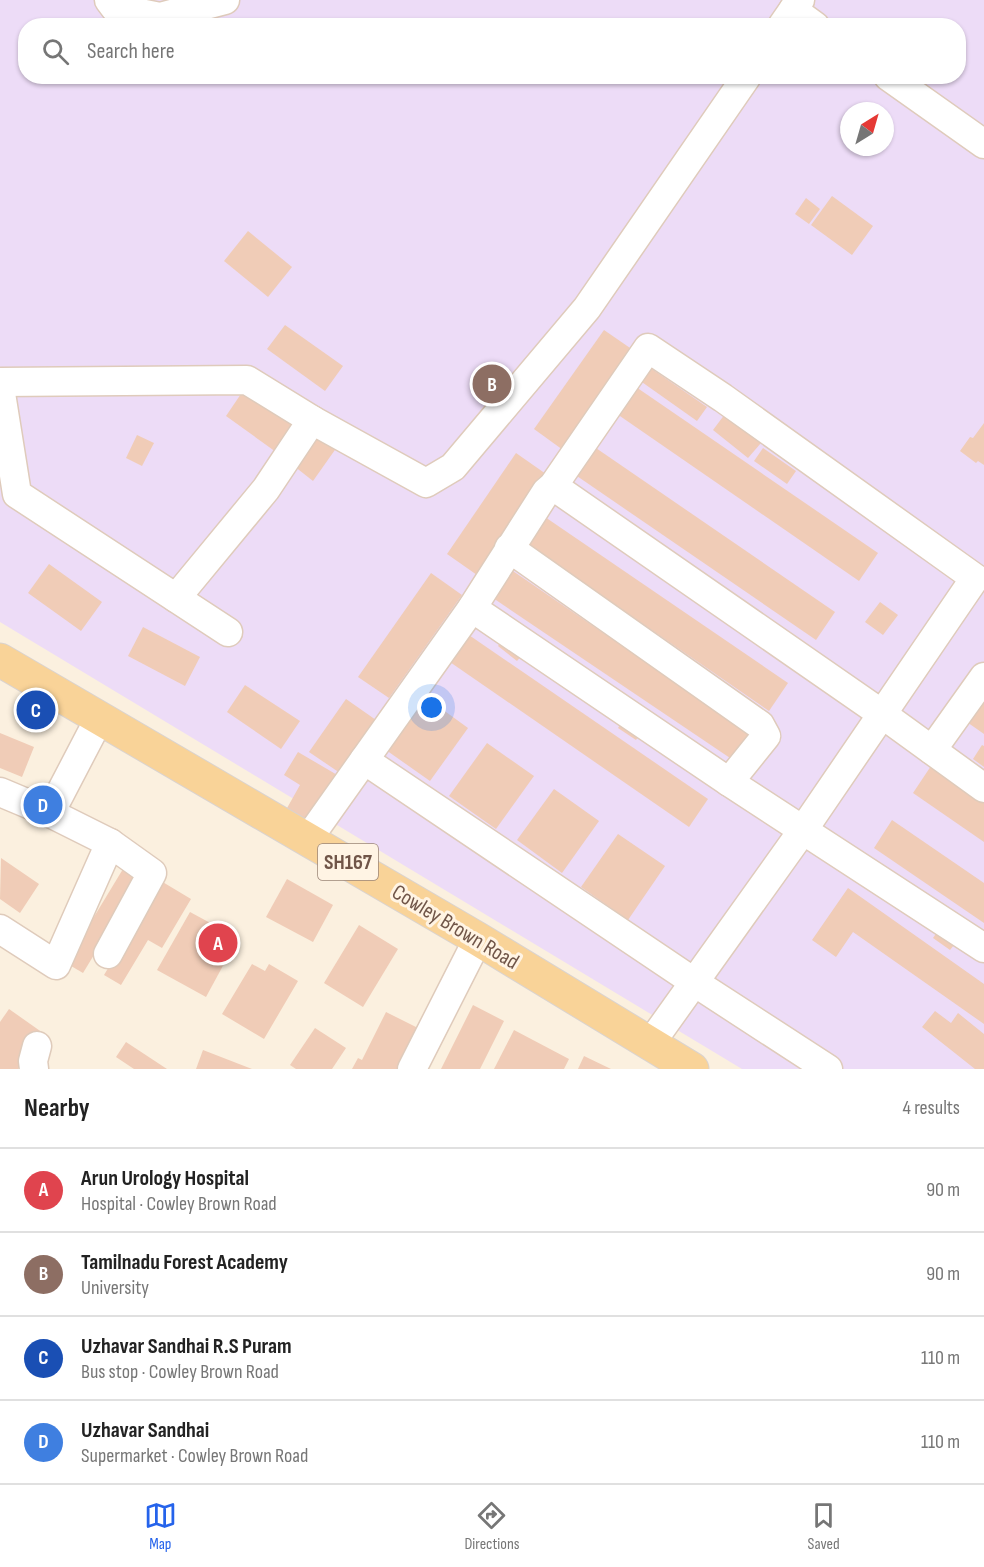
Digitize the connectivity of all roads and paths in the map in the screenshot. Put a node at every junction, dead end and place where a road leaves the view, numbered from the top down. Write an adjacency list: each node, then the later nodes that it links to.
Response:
1 (109, 0): 2 (street)
2 (225, 0)
3 (741, 84): 8 (street)
4 (899, 84): 5 (street)
5 (984, 144)
6 (0, 382): 8 (street)
7 (0, 387): 11 (street)
8 (312, 420): 11 (street)
9 (553, 486): 10 (street); 16 (street); 16 (street)
10 (509, 548): 12 (street); 20 (street)
11 (176, 598): 13 (street)
12 (472, 608): 19 (street); 20 (street)
13 (228, 632)
14 (0, 660): 17 (main road, Cowley Brown Road / SH167)
15 (984, 676): 18 (street)
16 (882, 714): 18 (street); 24 (street)
17 (99, 719): 23 (street); 25 (main road, Cowley Brown Road / SH167)
18 (932, 750): 21 (street)
19 (364, 760): 25 (street); 31 (street)
20 (729, 782): 24 (street)
21 (984, 788)
22 (0, 792): 23 (street)
23 (50, 813): 26 (street)
24 (803, 830): 29 (street); 31 (street)
25 (308, 839): 28 (main road, Cowley Brown Road / SH167)
26 (110, 843): 27 (street); 30 (street)
27 (0, 930)
28 (478, 939): 32 (main road, Cowley Brown Road / SH167); 33 (street)
29 (984, 948)
30 (108, 954)
31 (694, 982): 32 (street); 35 (street)
32 (650, 1044): 34 (main road, Cowley Brown Road / SH167)
33 (412, 1069)
34 (692, 1069)
35 (828, 1069)

